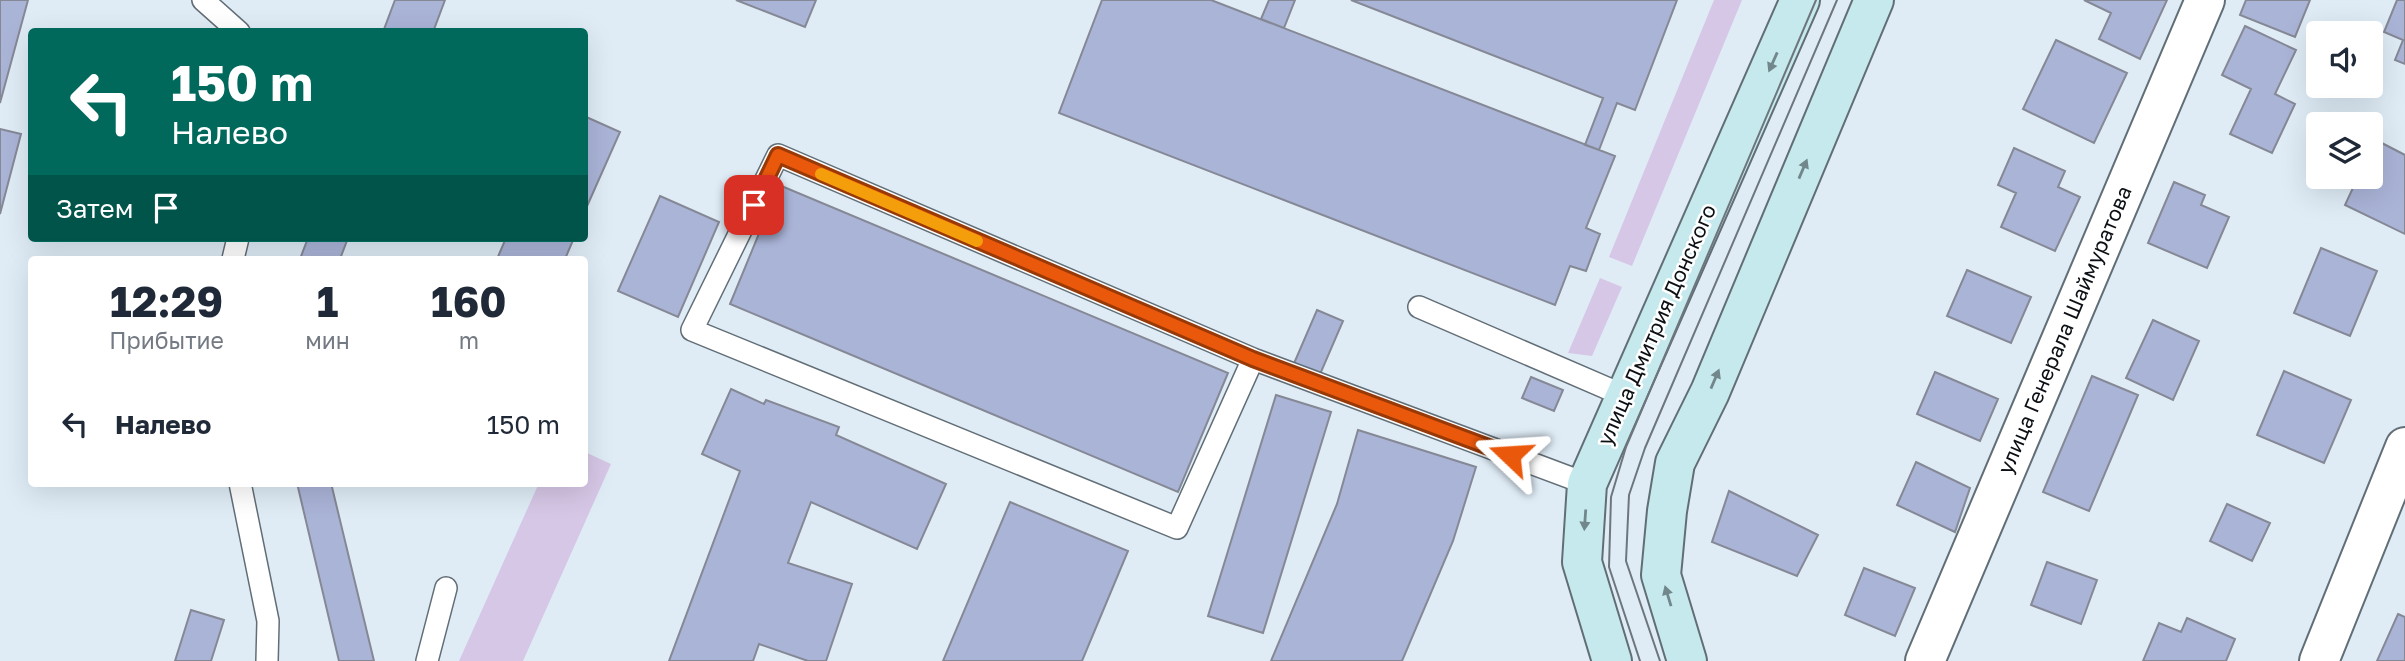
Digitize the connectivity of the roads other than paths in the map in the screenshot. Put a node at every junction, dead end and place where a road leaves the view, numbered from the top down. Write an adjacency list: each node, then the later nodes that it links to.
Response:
1 (203, 0): 5 (lane)
2 (1800, 0): 8 (street, улица Дмитрия Донского, one-way to 8)
3 (1874, 0): 16 (street, one-way to 3)
4 (2205, 0): 17 (street, улица Генерала Шаймуратова)
5 (234, 28)
6 (1419, 307): 8 (lane)
7 (1253, 359): 7 (lane); 10 (lane)
8 (1625, 396): 10 (street, улица Дмитрия Донского)
9 (2405, 447): 18 (street)
10 (1587, 484): 15 (street, улица Дмитрия Донского, one-way to 15)
11 (241, 487): 13 (lane)
12 (446, 588): 14 (lane)
13 (267, 661)
14 (427, 661)
15 (1612, 661)
16 (1687, 661)
17 (1925, 661)
18 (2319, 661)

